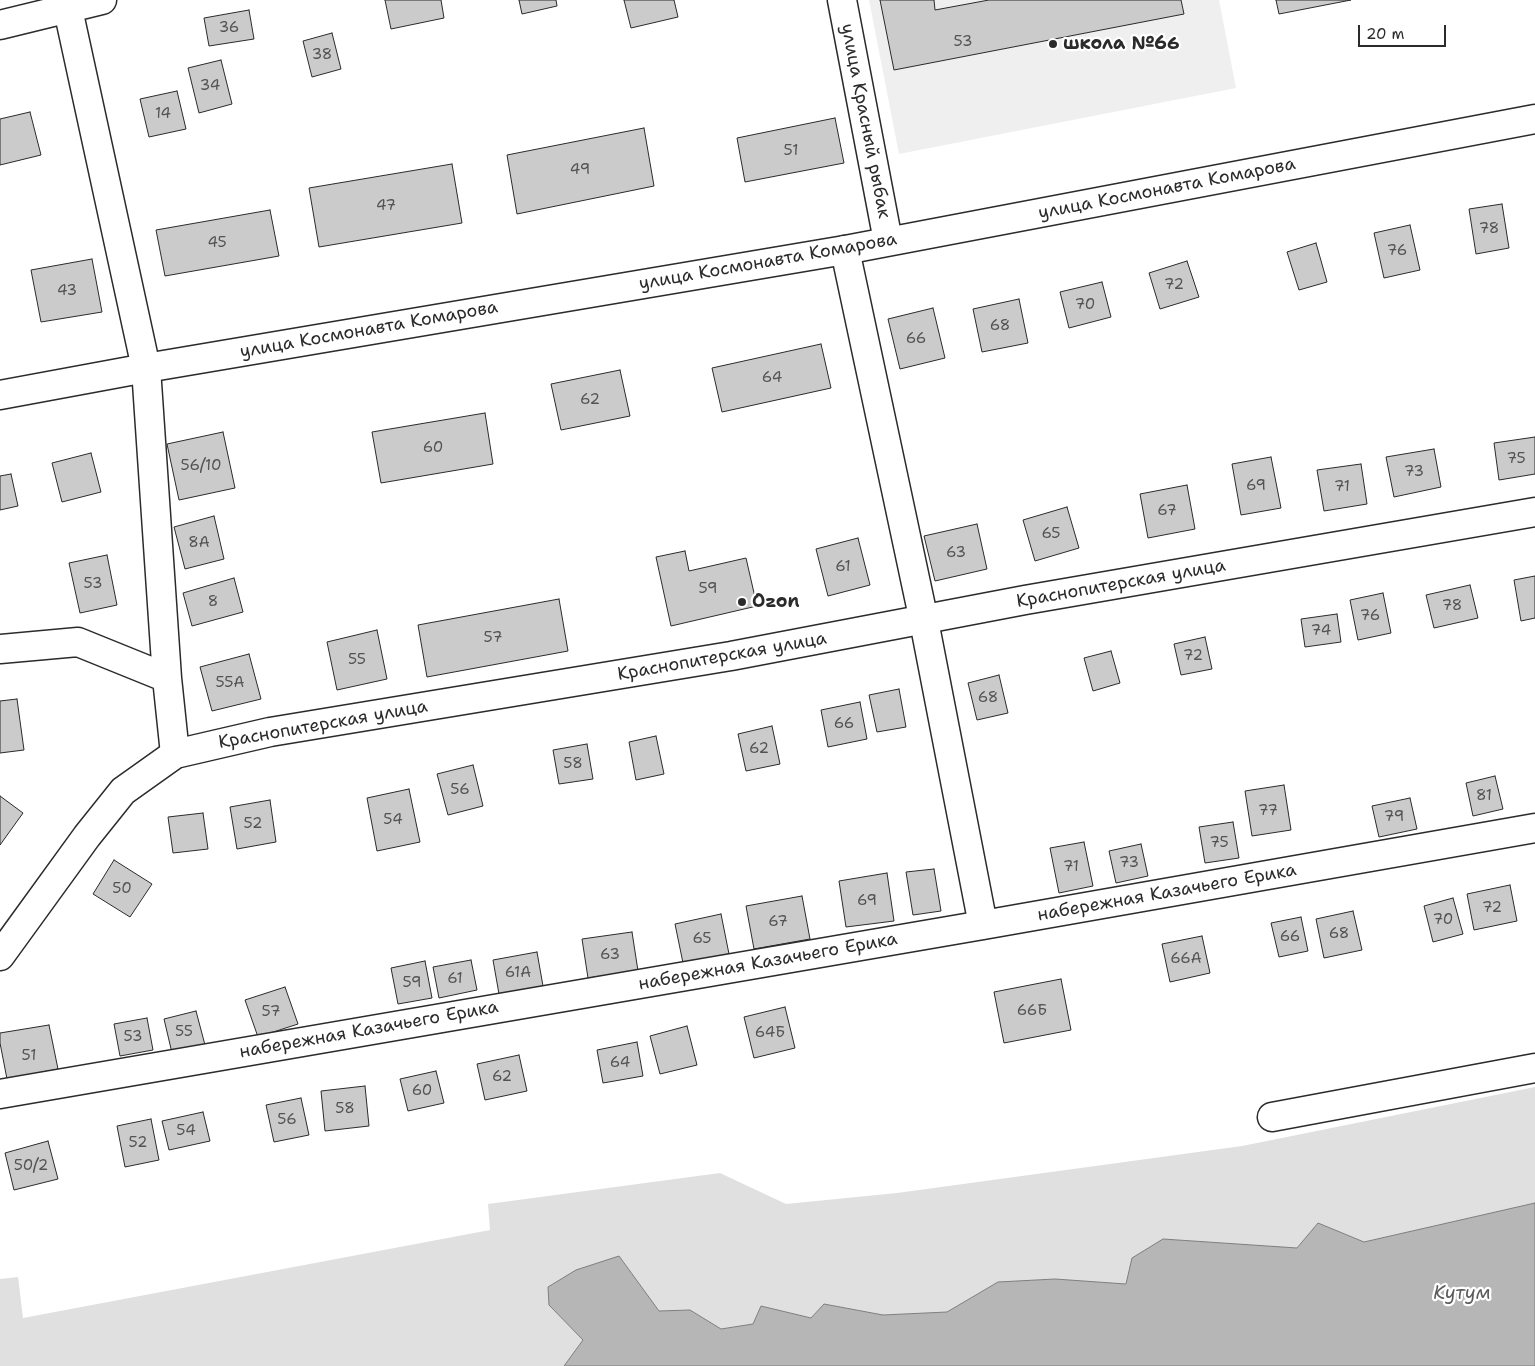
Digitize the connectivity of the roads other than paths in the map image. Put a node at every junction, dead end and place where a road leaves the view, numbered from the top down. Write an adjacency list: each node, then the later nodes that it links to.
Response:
1 (102, 0): 3 (street)
2 (842, 0): 6 (street, улица Красный рыбак)
3 (67, 4): 4 (street); 8 (street)
4 (0, 25)
5 (1534, 122): 6 (street, улица Космонавта Комарова)
6 (888, 241): 7 (street, улица Космонавта Комарова)
7 (845, 250): 8 (street, улица Космонавта Комарова); 11 (street)
8 (146, 368): 9 (street, улица Космонавта Комарова); 13 (street)
9 (0, 395)
10 (1535, 512): 11 (street, Краснопитерская улица)
11 (924, 621): 14 (street, Краснопитерская улица); 16 (street)
12 (0, 649): 13 (street)
13 (167, 678): 14 (street)
14 (175, 754): 17 (street, Краснопитерская улица)
15 (1535, 828): 16 (street, набережная Казачьего Ерика)
16 (983, 925): 19 (street, набережная Казачьего Ерика)
17 (0, 956)
18 (1535, 1068): 20 (street)
19 (0, 1094)
20 (1272, 1117)

